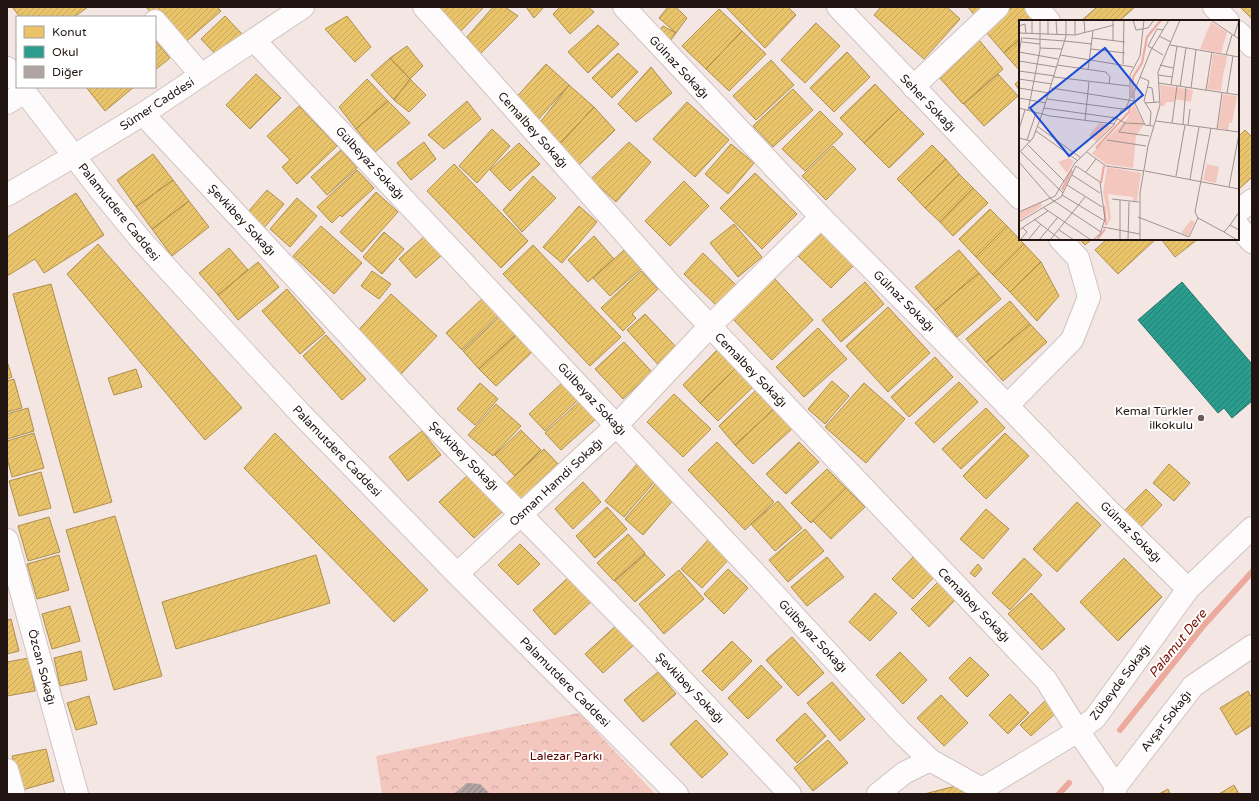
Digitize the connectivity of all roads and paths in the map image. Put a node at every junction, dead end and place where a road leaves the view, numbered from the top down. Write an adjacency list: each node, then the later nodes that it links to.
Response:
1 (143, 7): 9 (street)
2 (303, 7): 13 (street, Sümer Caddesi)
3 (424, 7): 29 (street, Cemalbey Sokağı)
4 (624, 7): 25 (street, Gülnaz Sokağı)
5 (838, 7): 17 (street, Seher Sokağı)
6 (998, 7): 17 (street)
7 (1036, 7): 10 (street)
8 (1214, 7): 11 (street)
9 (151, 16)
10 (1048, 20)
11 (1227, 20)
12 (156, 22): 15 (street)
13 (254, 40): 15 (street, Sümer Caddesi); 31 (street, Gülbeyaz Sokağı)
14 (7, 68): 16 (street, Palamutdere Caddesi)
15 (201, 75): 19 (street, Sümer Caddesi)
16 (16, 87)
17 (913, 87): 22 (street, Seher Sokağı)
18 (18, 91): 20 (street, Palamutdere Caddesi)
19 (143, 114): 20 (street, Sümer Caddesi); 32 (street, Şevkibey Sokağı)
20 (74, 156): 21 (street, Sümer Caddesi); 35 (street, Palamutdere Caddesi)
21 (7, 195)
22 (1019, 197)
23 (1252, 200): 24 (street)
24 (1239, 211)
25 (821, 217): 29 (street, Osman Hamdi Sokağı); 30 (street, Gülnaz Sokağı)
26 (1239, 227): 28 (street)
27 (1061, 240): 30 (street)
28 (1252, 242)
29 (709, 327): 31 (street, Osman Hamdi Sokağı); 38 (street, Cemalbey Sokağı)
30 (1007, 406): 36 (street, Gülnaz Sokağı)
31 (617, 425): 32 (street, Osman Hamdi Sokağı); 39 (street, Gülbeyaz Sokağı)
32 (521, 515): 35 (street, Osman Hamdi Sokağı); 47 (street, Şevkibey Sokağı)
33 (1252, 528): 36 (street, Zübeyde Sokağı)
34 (7, 540): 43 (street, Özcan Sokağı)
35 (457, 574): 46 (street, Palamutdere Caddesi)
36 (1188, 589): 38 (street, Zübeyde Sokağı)
37 (1252, 646): 41 (street, Avşar Sokağı)
38 (1078, 731): 39 (street, Zübeyde Sokağı); 41 (street, Cemalbey Sokağı)
39 (930, 760): 48 (street)
40 (7, 770): 42 (street)
41 (1114, 790)
42 (14, 794)
43 (77, 794)
44 (534, 794): 45 (path)
45 (615, 794)
46 (677, 794)
47 (790, 794)
48 (878, 794)

